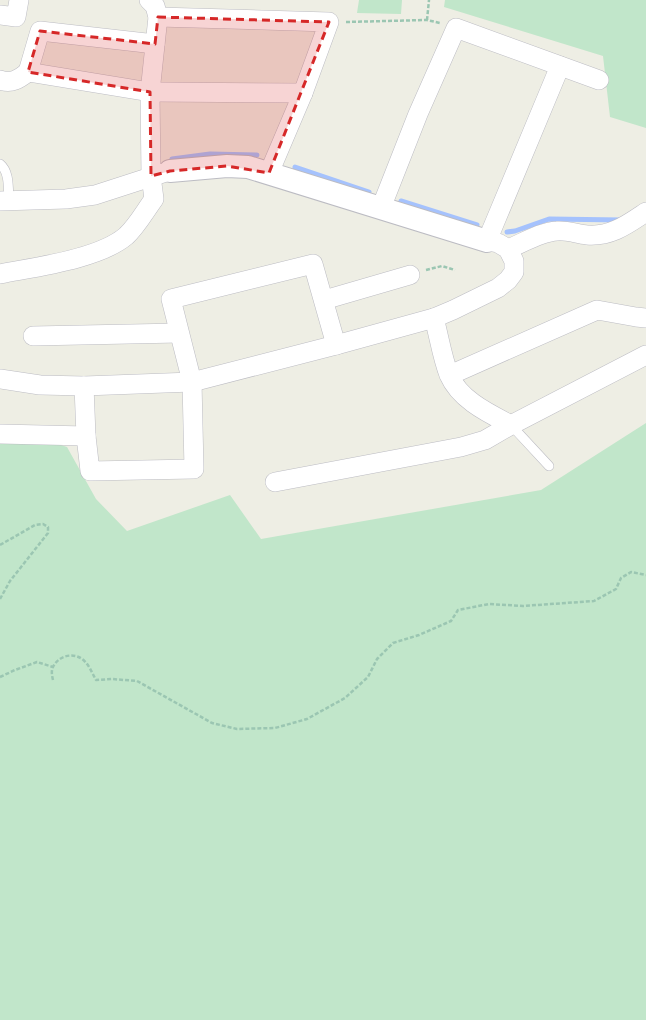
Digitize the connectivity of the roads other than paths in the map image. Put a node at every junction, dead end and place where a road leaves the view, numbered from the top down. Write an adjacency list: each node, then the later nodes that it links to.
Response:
1 (19, 0): 3 (street)
2 (149, 0): 4 (street)
3 (0, 15)
4 (158, 17): 5 (street); 11 (street)
5 (155, 44): 7 (street); 10 (street)
6 (560, 66): 9 (street); 16 (street); 18 (street)
7 (28, 72): 8 (street); 10 (street)
8 (0, 80)
9 (598, 80)
10 (150, 92): 11 (street); 13 (street)
11 (303, 93): 14 (street)
12 (0, 164): 15 (lane)
13 (160, 173): 14 (street); 15 (street); 20 (street)
14 (269, 173): 16 (street)
15 (5, 201)
16 (381, 208): 18 (street)
17 (646, 212): 19 (street)
18 (487, 241): 19 (street)
19 (508, 249): 23 (street)
20 (0, 274)
21 (410, 275): 22 (street)
22 (324, 300): 25 (street); 27 (street)
23 (434, 318): 27 (street); 29 (street)
24 (646, 318): 29 (street)
25 (179, 333): 26 (street); 31 (street)
26 (33, 336)
27 (336, 345): 31 (street)
28 (646, 355): 33 (street)
29 (450, 375): 33 (street)
30 (0, 379): 32 (street)
31 (192, 382): 32 (street); 35 (street)
32 (84, 386): 35 (street)
33 (510, 425): 36 (lane); 37 (street)
34 (0, 434): 35 (street)
35 (86, 436)
36 (549, 466)
37 (275, 482)

